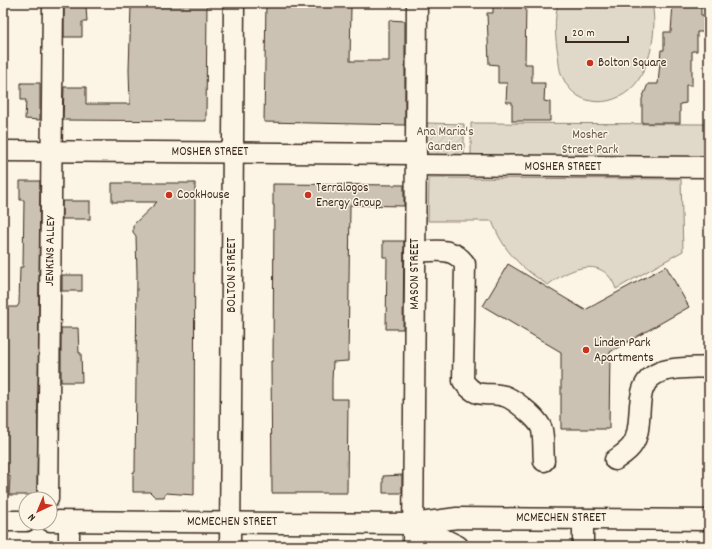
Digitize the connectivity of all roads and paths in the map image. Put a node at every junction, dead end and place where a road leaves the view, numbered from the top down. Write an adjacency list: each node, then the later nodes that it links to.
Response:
1 (54, 3): 5 (street, JENKINS ALLEY)
2 (234, 3): 6 (street, BOLTON STREET)
3 (418, 3): 7 (street, MASON STREET)
4 (3, 151): 5 (street, MOSHER STREET)
5 (52, 151): 6 (street, MOSHER STREET); 13 (street, JENKINS ALLEY)
6 (232, 152): 7 (street, MOSHER STREET); 19 (street, BOLTON STREET)
7 (416, 159): 8 (street, MOSHER STREET); 9 (street, MASON STREET)
8 (709, 167)
9 (415, 252): 12 (street); 20 (street, MASON STREET)
10 (709, 368): 11 (street)
11 (615, 460)
12 (544, 461)
13 (48, 491)
14 (583, 518): 15 (street, MCMECHEN STREET); 20 (street, MCMECHEN STREET); 25 (street)
15 (709, 520)
16 (3, 521): 17 (street)
17 (18, 521)
18 (60, 522): 19 (street, MCMECHEN STREET); 21 (street)
19 (230, 522): 20 (street, MCMECHEN STREET); 22 (street, BOLTON STREET)
20 (413, 524): 23 (street, MASON STREET); 24 (street, MCMECHEN STREET)
21 (69, 546)
22 (230, 546)
23 (413, 546)
24 (458, 546)
25 (583, 546)

